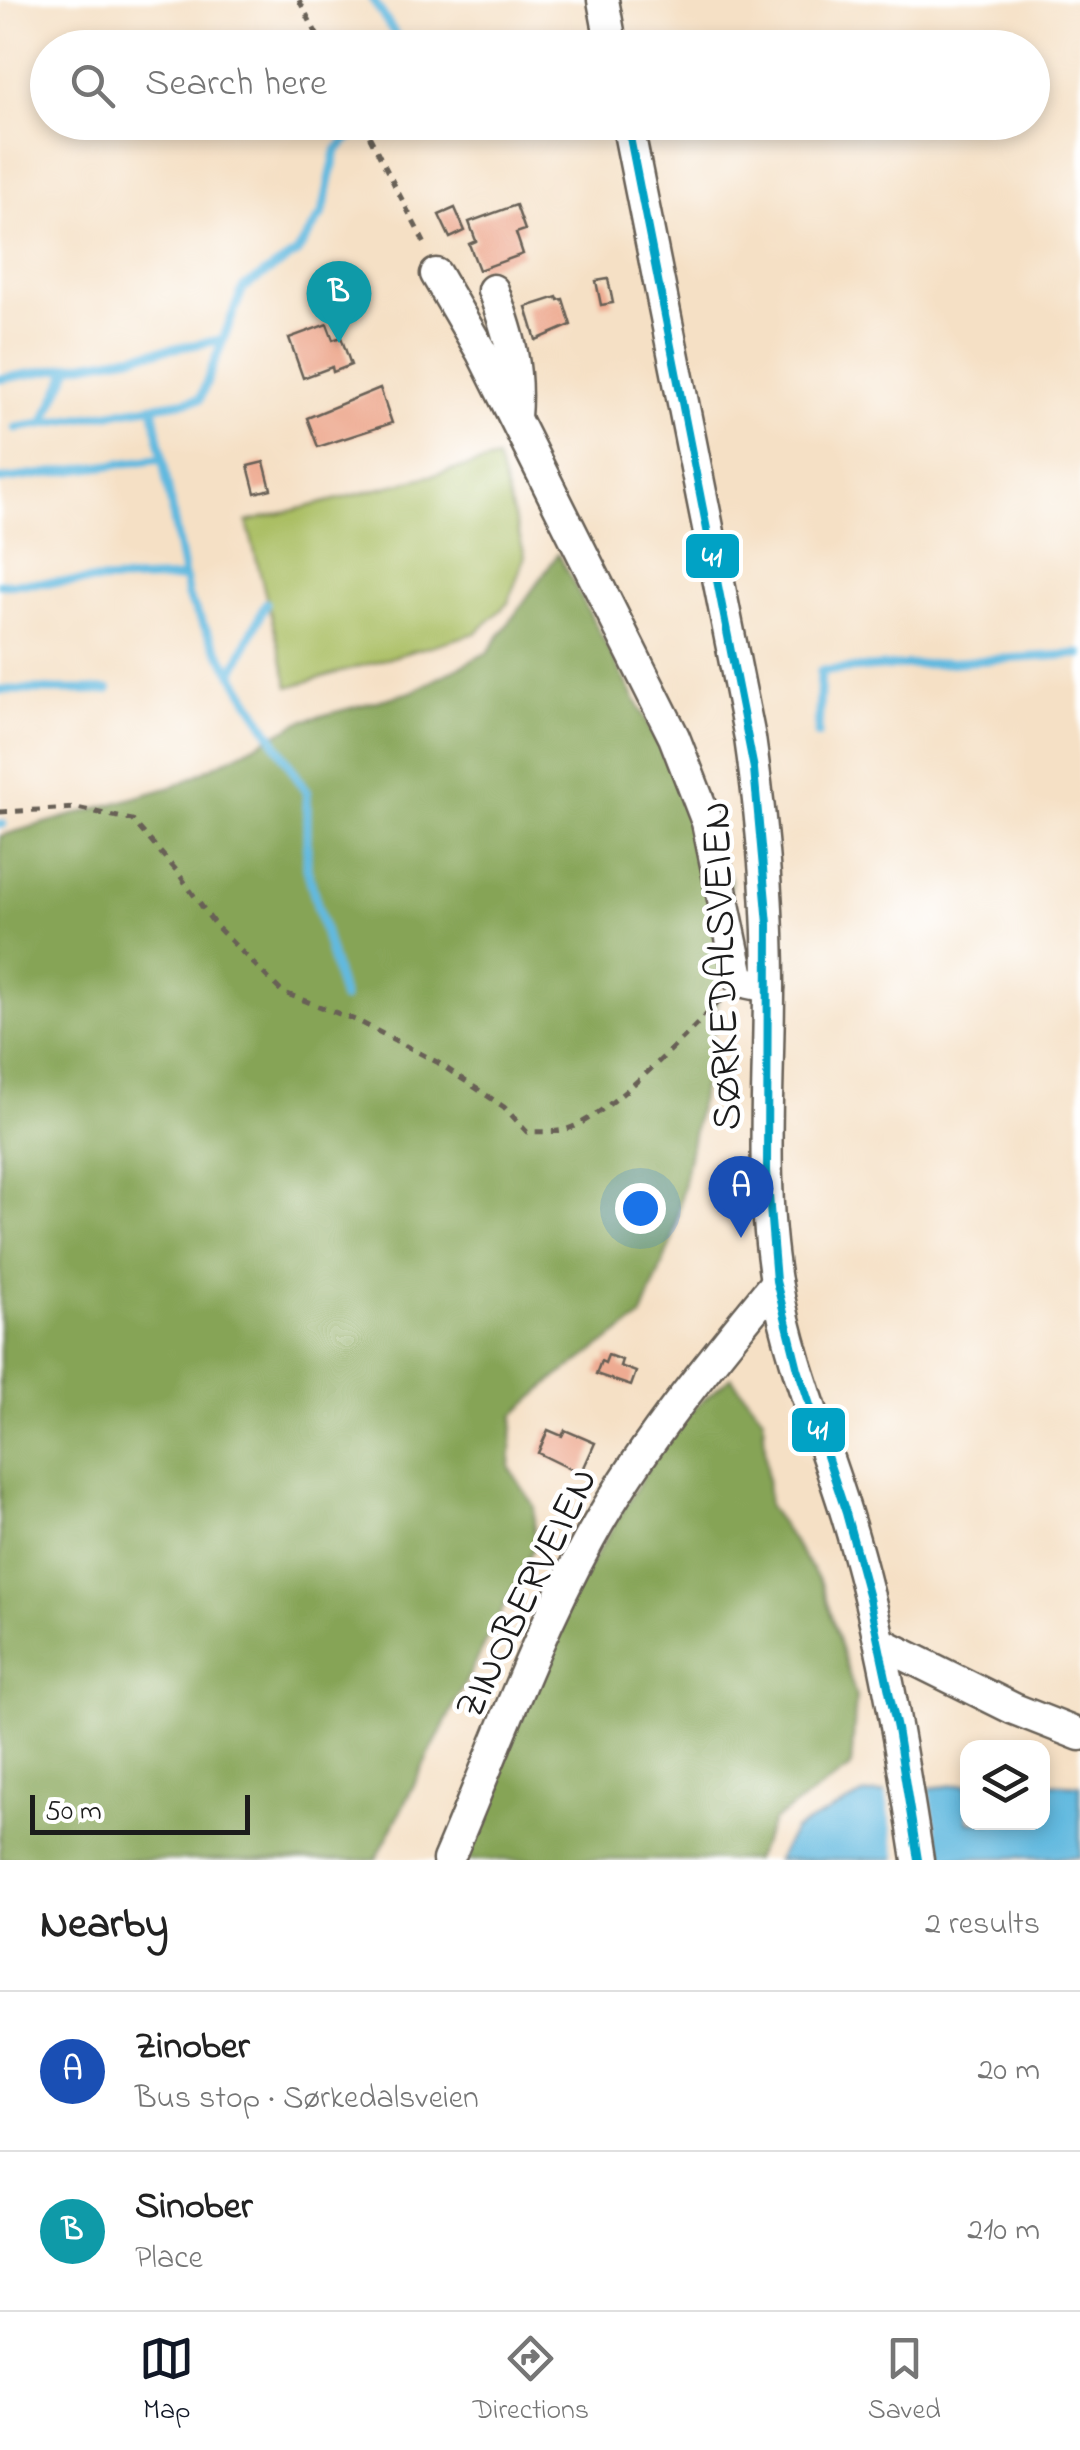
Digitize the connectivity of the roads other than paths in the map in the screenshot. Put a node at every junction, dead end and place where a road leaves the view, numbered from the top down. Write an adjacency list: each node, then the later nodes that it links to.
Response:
1 (603, 0): 2 (street)
2 (609, 30)
3 (631, 140): 7 (street, SØRKEDALSVEIEN)
4 (436, 274): 6 (street)
5 (493, 290): 6 (street)
6 (515, 420): 7 (street)
7 (755, 984): 8 (street, SØRKEDALSVEIEN)
8 (776, 1282): 9 (street, SØRKEDALSVEIEN); 11 (street, ZINOBERVEIEN)
9 (881, 1643): 10 (street); 12 (street, SØRKEDALSVEIEN)
10 (1080, 1735)
11 (448, 1860)
12 (918, 1860)

